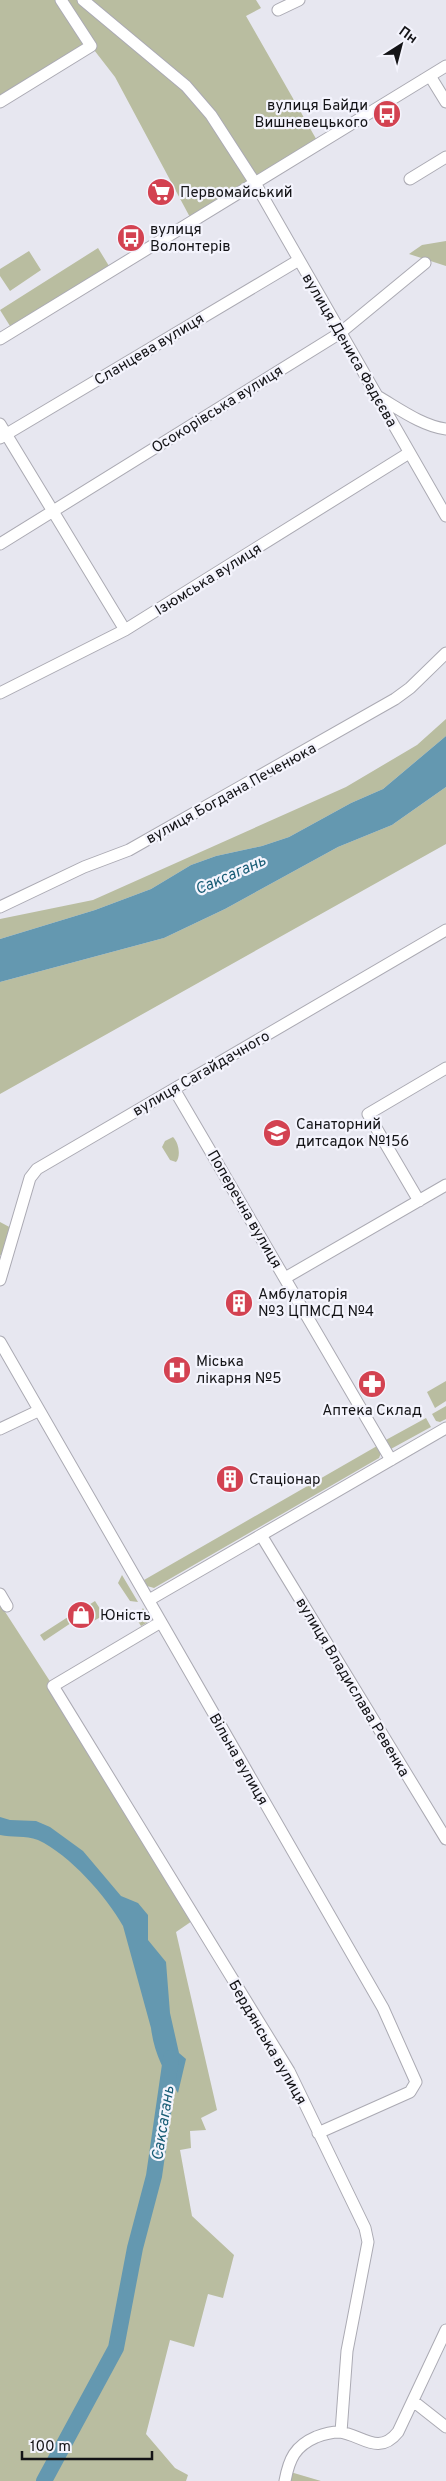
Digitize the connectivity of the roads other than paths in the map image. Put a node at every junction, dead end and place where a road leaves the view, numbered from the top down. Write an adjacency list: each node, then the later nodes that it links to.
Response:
1 (62, 0): 7 (street)
2 (84, 0): 11 (street, вулиця Дениса Фадєєва)
3 (299, 0): 4 (street)
4 (278, 10)
5 (446, 66): 6 (street)
6 (430, 76): 8 (street); 11 (street)
7 (0, 102)
8 (446, 102)
9 (446, 157): 10 (street)
10 (410, 179)
11 (255, 183): 12 (street, вулиця Дениса Фадєєва); 15 (street)
12 (299, 260): 14 (street, вулиця Дениса Фадєєва); 18 (street, Сланцева вулиця)
13 (425, 263): 14 (street, Осокорівська вулиця)
14 (340, 333): 16 (street, вулиця Дениса Фадєєва); 20 (street, Осокорівська вулиця)
15 (0, 339)
16 (376, 395): 17 (street); 19 (street, вулиця Дениса Фадєєва)
17 (446, 429)
18 (2, 432): 20 (street)
19 (409, 453): 21 (street, вулиця Дениса Фадєєва); 23 (street, Ізюмська вулиця)
20 (52, 511): 22 (street, Осокорівська вулиця); 23 (street)
21 (446, 516)
22 (0, 544)
23 (125, 630): 25 (street, Ізюмська вулиця)
24 (446, 653): 26 (street, вулиця Богдана Печенюка)
25 (0, 693)
26 (0, 907)
27 (446, 930): 29 (street, вулиця Сагайдачного)
28 (446, 1068): 31 (street)
29 (174, 1088): 32 (street, Поперечна вулиця); 33 (street, вулиця Сагайдачного)
30 (446, 1185): 31 (street)
31 (419, 1201): 32 (street)
32 (285, 1278): 38 (street, Поперечна вулиця)
33 (0, 1280)
34 (0, 1342): 35 (street, Вільна вулиця)
35 (38, 1411): 37 (street); 41 (street, Вільна вулиця)
36 (446, 1428): 38 (street)
37 (0, 1429)
38 (391, 1460): 39 (street)
39 (261, 1535): 41 (street); 44 (street, вулиця Владислава Ревенка)
40 (0, 1594): 42 (street)
41 (149, 1600): 43 (street, Вільна вулиця)
42 (7, 1606)
43 (161, 1622): 45 (street, Вільна вулиця); 45 (street, Бердянська вулиця)
44 (446, 1839)
45 (318, 2133): 49 (street, Бердянська вулиця)
46 (446, 2330): 47 (street)
47 (413, 2401): 48 (street); 49 (street)
48 (446, 2427)
49 (341, 2432): 50 (street)
50 (285, 2481)

